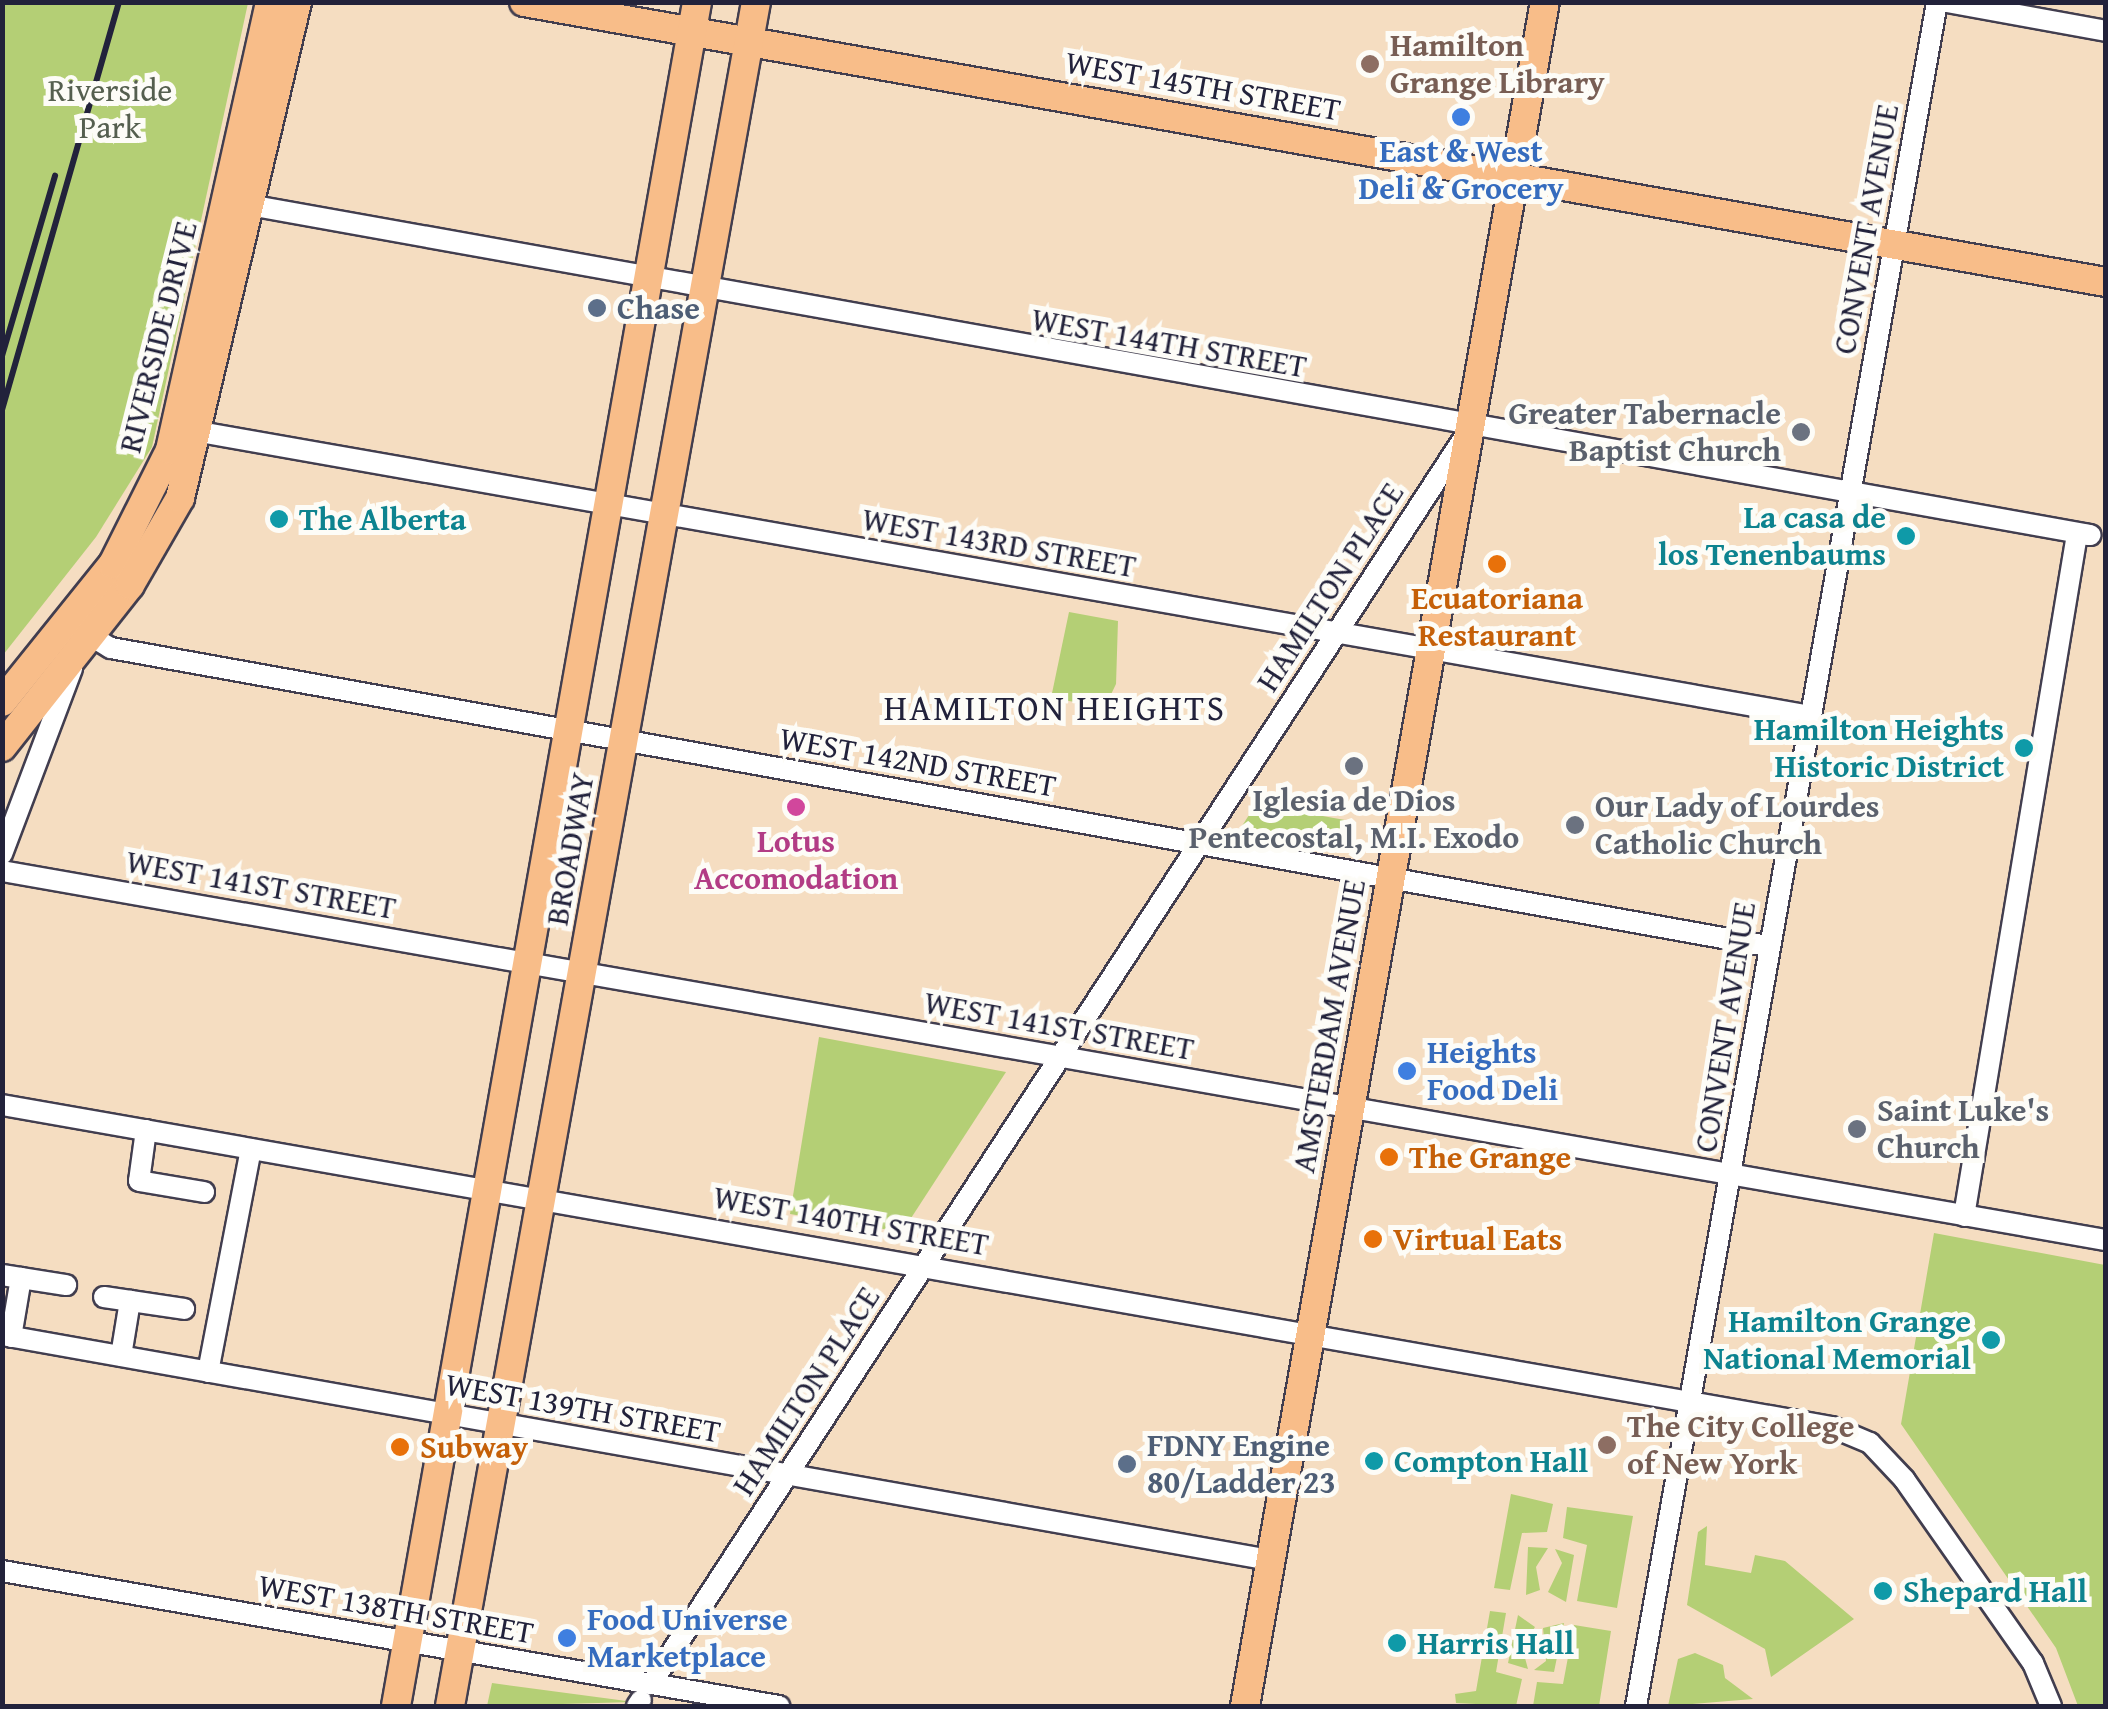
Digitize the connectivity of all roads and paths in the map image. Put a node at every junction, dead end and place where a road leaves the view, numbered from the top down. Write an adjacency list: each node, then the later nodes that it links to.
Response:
1 (270, 2): 14 (main road, RIVERSIDE DRIVE)
2 (297, 2): 14 (main road, RIVERSIDE DRIVE)
3 (524, 2): 9 (main road, WEST 145TH STREET)
4 (697, 2): 10 (main road, BROADWAY)
5 (756, 2): 12 (main road, BROADWAY)
6 (1545, 2): 13 (main road, AMSTERDAM AVENUE)
7 (1938, 2): 15 (street, CONVENT AVENUE)
8 (1947, 2): 11 (street)
9 (553, 5): 10 (main road, WEST 145TH STREET)
10 (692, 31): 12 (main road, WEST 145TH STREET); 16 (main road, BROADWAY)
11 (2106, 31)
12 (748, 41): 13 (main road, WEST 145TH STREET); 18 (main road, BROADWAY)
13 (1514, 176): 15 (main road, WEST 145TH STREET); 19 (main road, AMSTERDAM AVENUE)
14 (239, 204): 16 (street, WEST 144TH STREET); 20 (main road, RIVERSIDE DRIVE)
15 (1894, 244): 17 (main road, WEST 145TH STREET); 21 (street, CONVENT AVENUE)
16 (652, 281): 18 (street, WEST 144TH STREET); 22 (main road, BROADWAY)
17 (2106, 282)
18 (704, 290): 19 (street, WEST 144TH STREET); 23 (main road, BROADWAY)
19 (1471, 427): 21 (street, WEST 144TH STREET); 24 (street, HAMILTON PLACE); 26 (main road, AMSTERDAM AVENUE)
20 (190, 431): 22 (street, WEST 143RD STREET); 25 (main road, RIVERSIDE DRIVE)
21 (1848, 491): 28 (street, CONVENT AVENUE); 48 (street, WEST 144TH STREET)
22 (610, 506): 23 (street, WEST 143RD STREET); 29 (main road, BROADWAY)
23 (664, 515): 24 (street, WEST 143RD STREET); 30 (main road, BROADWAY)
24 (1336, 633): 26 (street, WEST 143RD STREET); 32 (street, HAMILTON PLACE)
25 (78, 634): 27 (main road, RIVERSIDE DRIVE); 29 (street, WEST 142ND STREET); 31 (main road, RIVERSIDE DRIVE); 33 (street, RIVERSIDE DRIVE)
26 (1430, 649): 28 (street, WEST 143RD STREET); 35 (main road, AMSTERDAM AVENUE)
27 (2, 702)
28 (1810, 716): 36 (street, CONVENT AVENUE)
29 (570, 731): 30 (street, WEST 142ND STREET); 37 (main road, BROADWAY)
30 (625, 740): 32 (street, WEST 142ND STREET); 38 (main road, BROADWAY)
31 (2, 748)
32 (1198, 842): 35 (street, WEST 142ND STREET); 39 (street, HAMILTON PLACE)
33 (2, 854)
34 (2, 871): 37 (street, WEST 141ST STREET)
35 (1391, 877): 36 (street, WEST 142ND STREET); 41 (main road, AMSTERDAM AVENUE)
36 (1768, 946): 44 (street, CONVENT AVENUE)
37 (530, 961): 38 (street, WEST 141ST STREET); 45 (main road, BROADWAY)
38 (584, 971): 39 (street, WEST 141ST STREET); 47 (main road, BROADWAY)
39 (1062, 1057): 41 (street, WEST 141ST STREET); 50 (street, HAMILTON PLACE)
40 (2, 1105): 42 (street, WEST 140TH STREET)
41 (1350, 1108): 44 (street, WEST 141ST STREET); 56 (main road, AMSTERDAM AVENUE)
42 (146, 1130): 43 (street, WEST 140TH STREET); 46 (street)
43 (251, 1148): 45 (street, WEST 140TH STREET); 59 (street)
44 (1731, 1174): 48 (street, WEST 141ST STREET); 60 (street, CONVENT AVENUE)
45 (491, 1188): 47 (street, WEST 140TH STREET); 61 (main road, BROADWAY)
46 (204, 1192)
47 (544, 1198): 50 (street, WEST 140TH STREET); 62 (main road, BROADWAY)
48 (1964, 1216): 49 (street, WEST 141ST STREET)
49 (2106, 1240)
50 (923, 1263): 56 (street, WEST 140TH STREET); 63 (street, HAMILTON PLACE)
51 (12, 1276): 52 (street); 57 (street)
52 (66, 1285)
53 (104, 1297): 54 (street)
54 (130, 1301): 55 (street); 58 (street)
55 (184, 1309)
56 (1310, 1334): 60 (street, WEST 140TH STREET); 64 (main road, AMSTERDAM AVENUE)
57 (7, 1336): 58 (street, WEST 139TH STREET)
58 (121, 1356): 59 (street, WEST 139TH STREET)
59 (208, 1372): 61 (street, WEST 139TH STREET)
60 (1689, 1399): 73 (street, CONVENT AVENUE); 74 (street, WEST 140TH STREET)
61 (450, 1415): 62 (street, WEST 139TH STREET); 66 (main road, BROADWAY)
62 (504, 1424): 63 (street, WEST 139TH STREET); 67 (main road, BROADWAY)
63 (787, 1475): 64 (street, WEST 139TH STREET); 68 (street, HAMILTON PLACE)
64 (1270, 1560): 72 (main road, AMSTERDAM AVENUE)
65 (2, 1571): 66 (street, WEST 138TH STREET)
66 (407, 1641): 67 (street, WEST 138TH STREET); 69 (main road, BROADWAY)
67 (460, 1652): 68 (street, WEST 138TH STREET); 70 (main road, BROADWAY)
68 (643, 1697): 71 (street, WEST 138TH STREET)
69 (396, 1706)
70 (450, 1706)
71 (779, 1706)
72 (1245, 1706)
73 (1636, 1706)
74 (2051, 1706)

